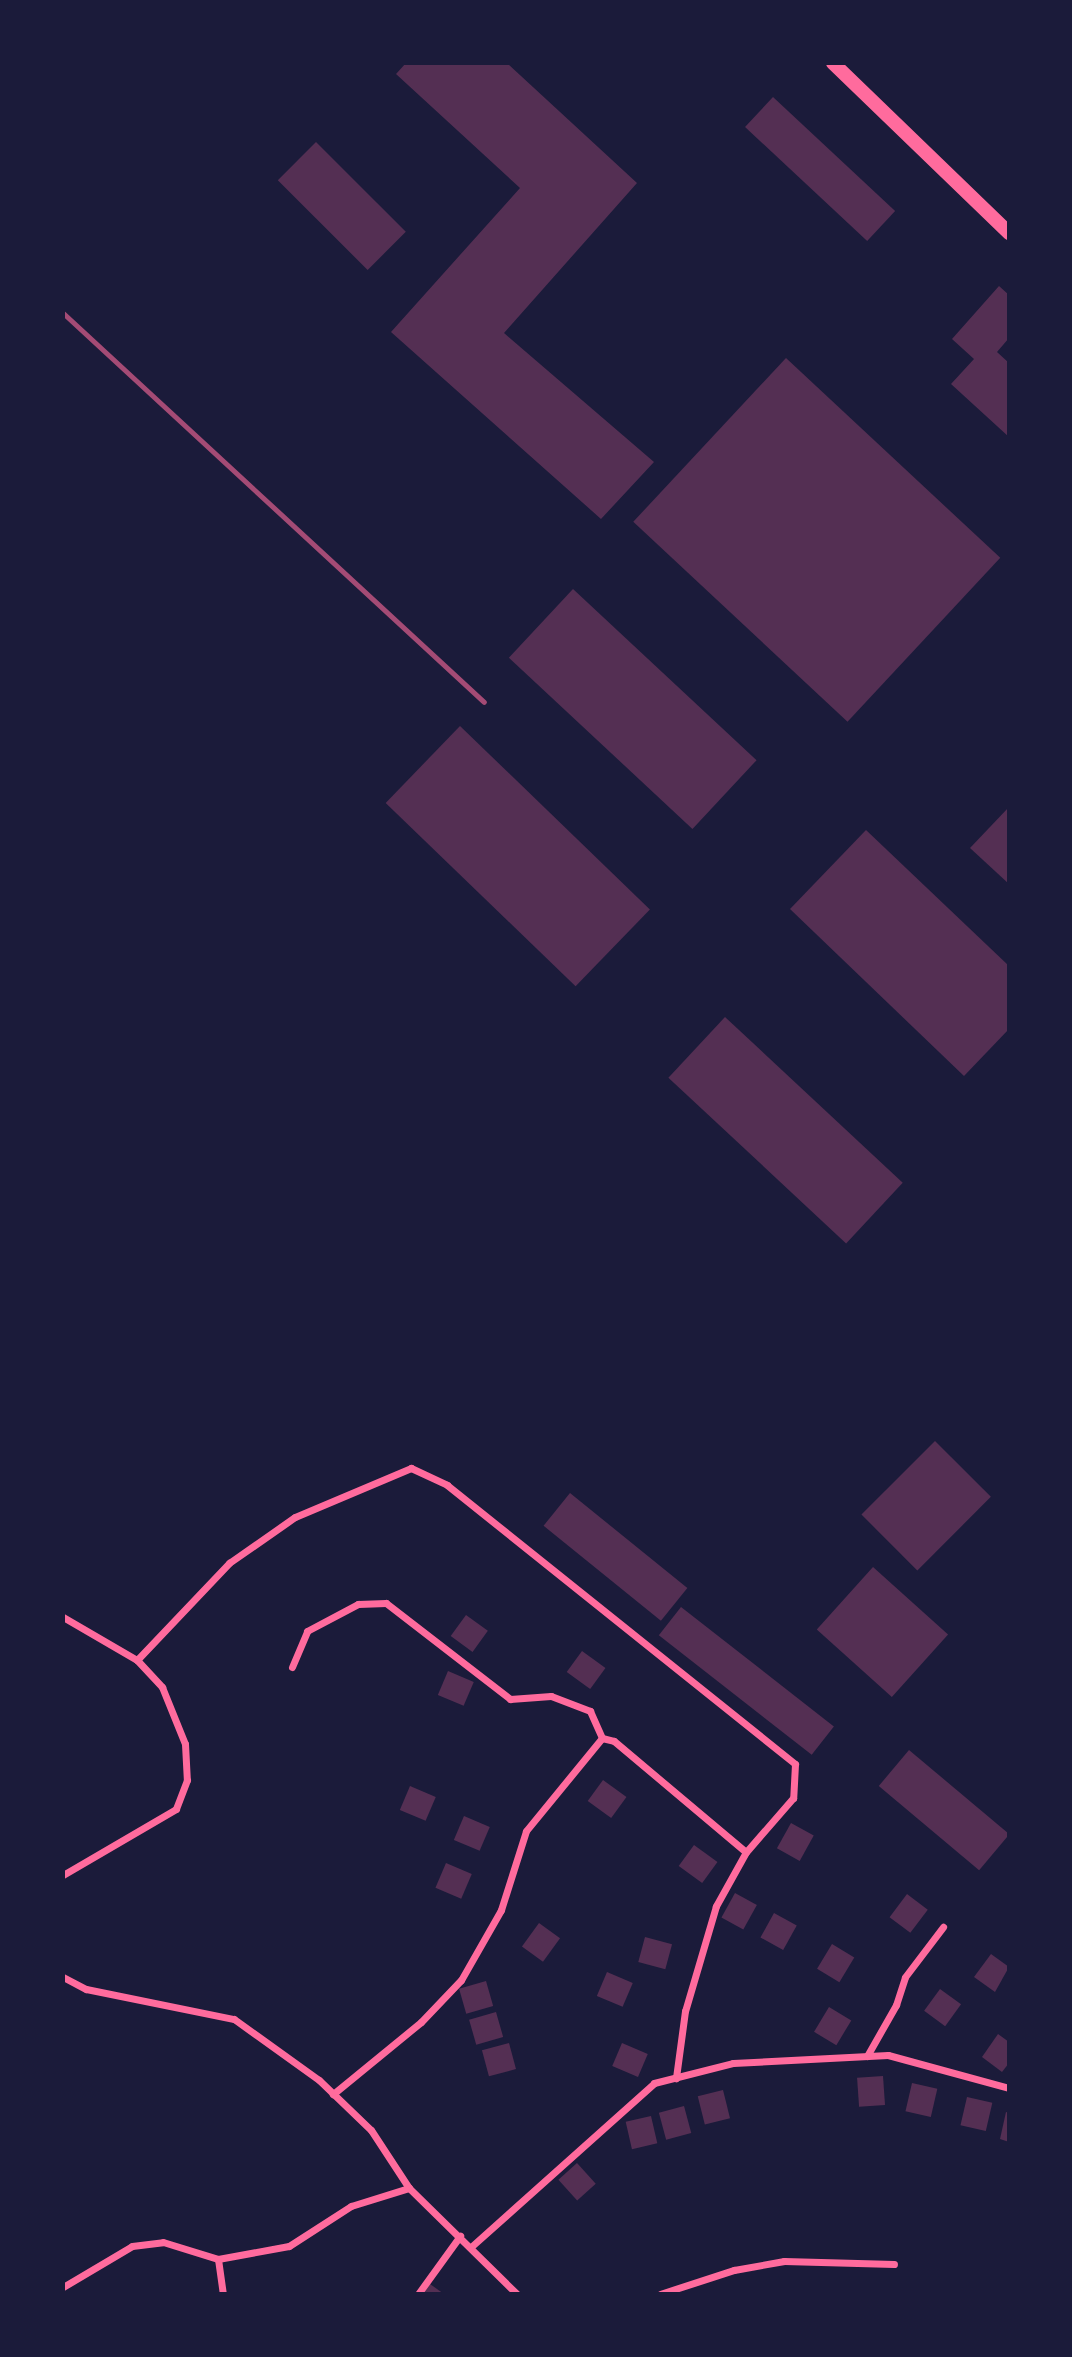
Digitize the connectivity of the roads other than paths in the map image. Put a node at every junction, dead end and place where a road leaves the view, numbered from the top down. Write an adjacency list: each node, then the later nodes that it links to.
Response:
1 (833, 63): 2 (main road)
2 (1009, 233)
3 (63, 1617): 4 (street)
4 (137, 1660): 7 (street); 8 (street)
5 (292, 1667): 6 (street)
6 (602, 1738): 7 (street); 14 (street)
7 (746, 1852): 12 (street)
8 (63, 1875)
9 (943, 1927): 11 (street)
10 (63, 1977): 14 (street)
11 (867, 2056): 12 (street); 13 (street)
12 (676, 2078): 17 (street)
13 (1009, 2088)
14 (333, 2094): 15 (street)
15 (409, 2188): 16 (street); 18 (street)
16 (460, 2236): 17 (street); 22 (street)
17 (472, 2246): 23 (street)
18 (218, 2259): 20 (street); 21 (street)
19 (894, 2264): 24 (street)
20 (63, 2287)
21 (223, 2294)
22 (418, 2294)
23 (517, 2294)
24 (660, 2294)

